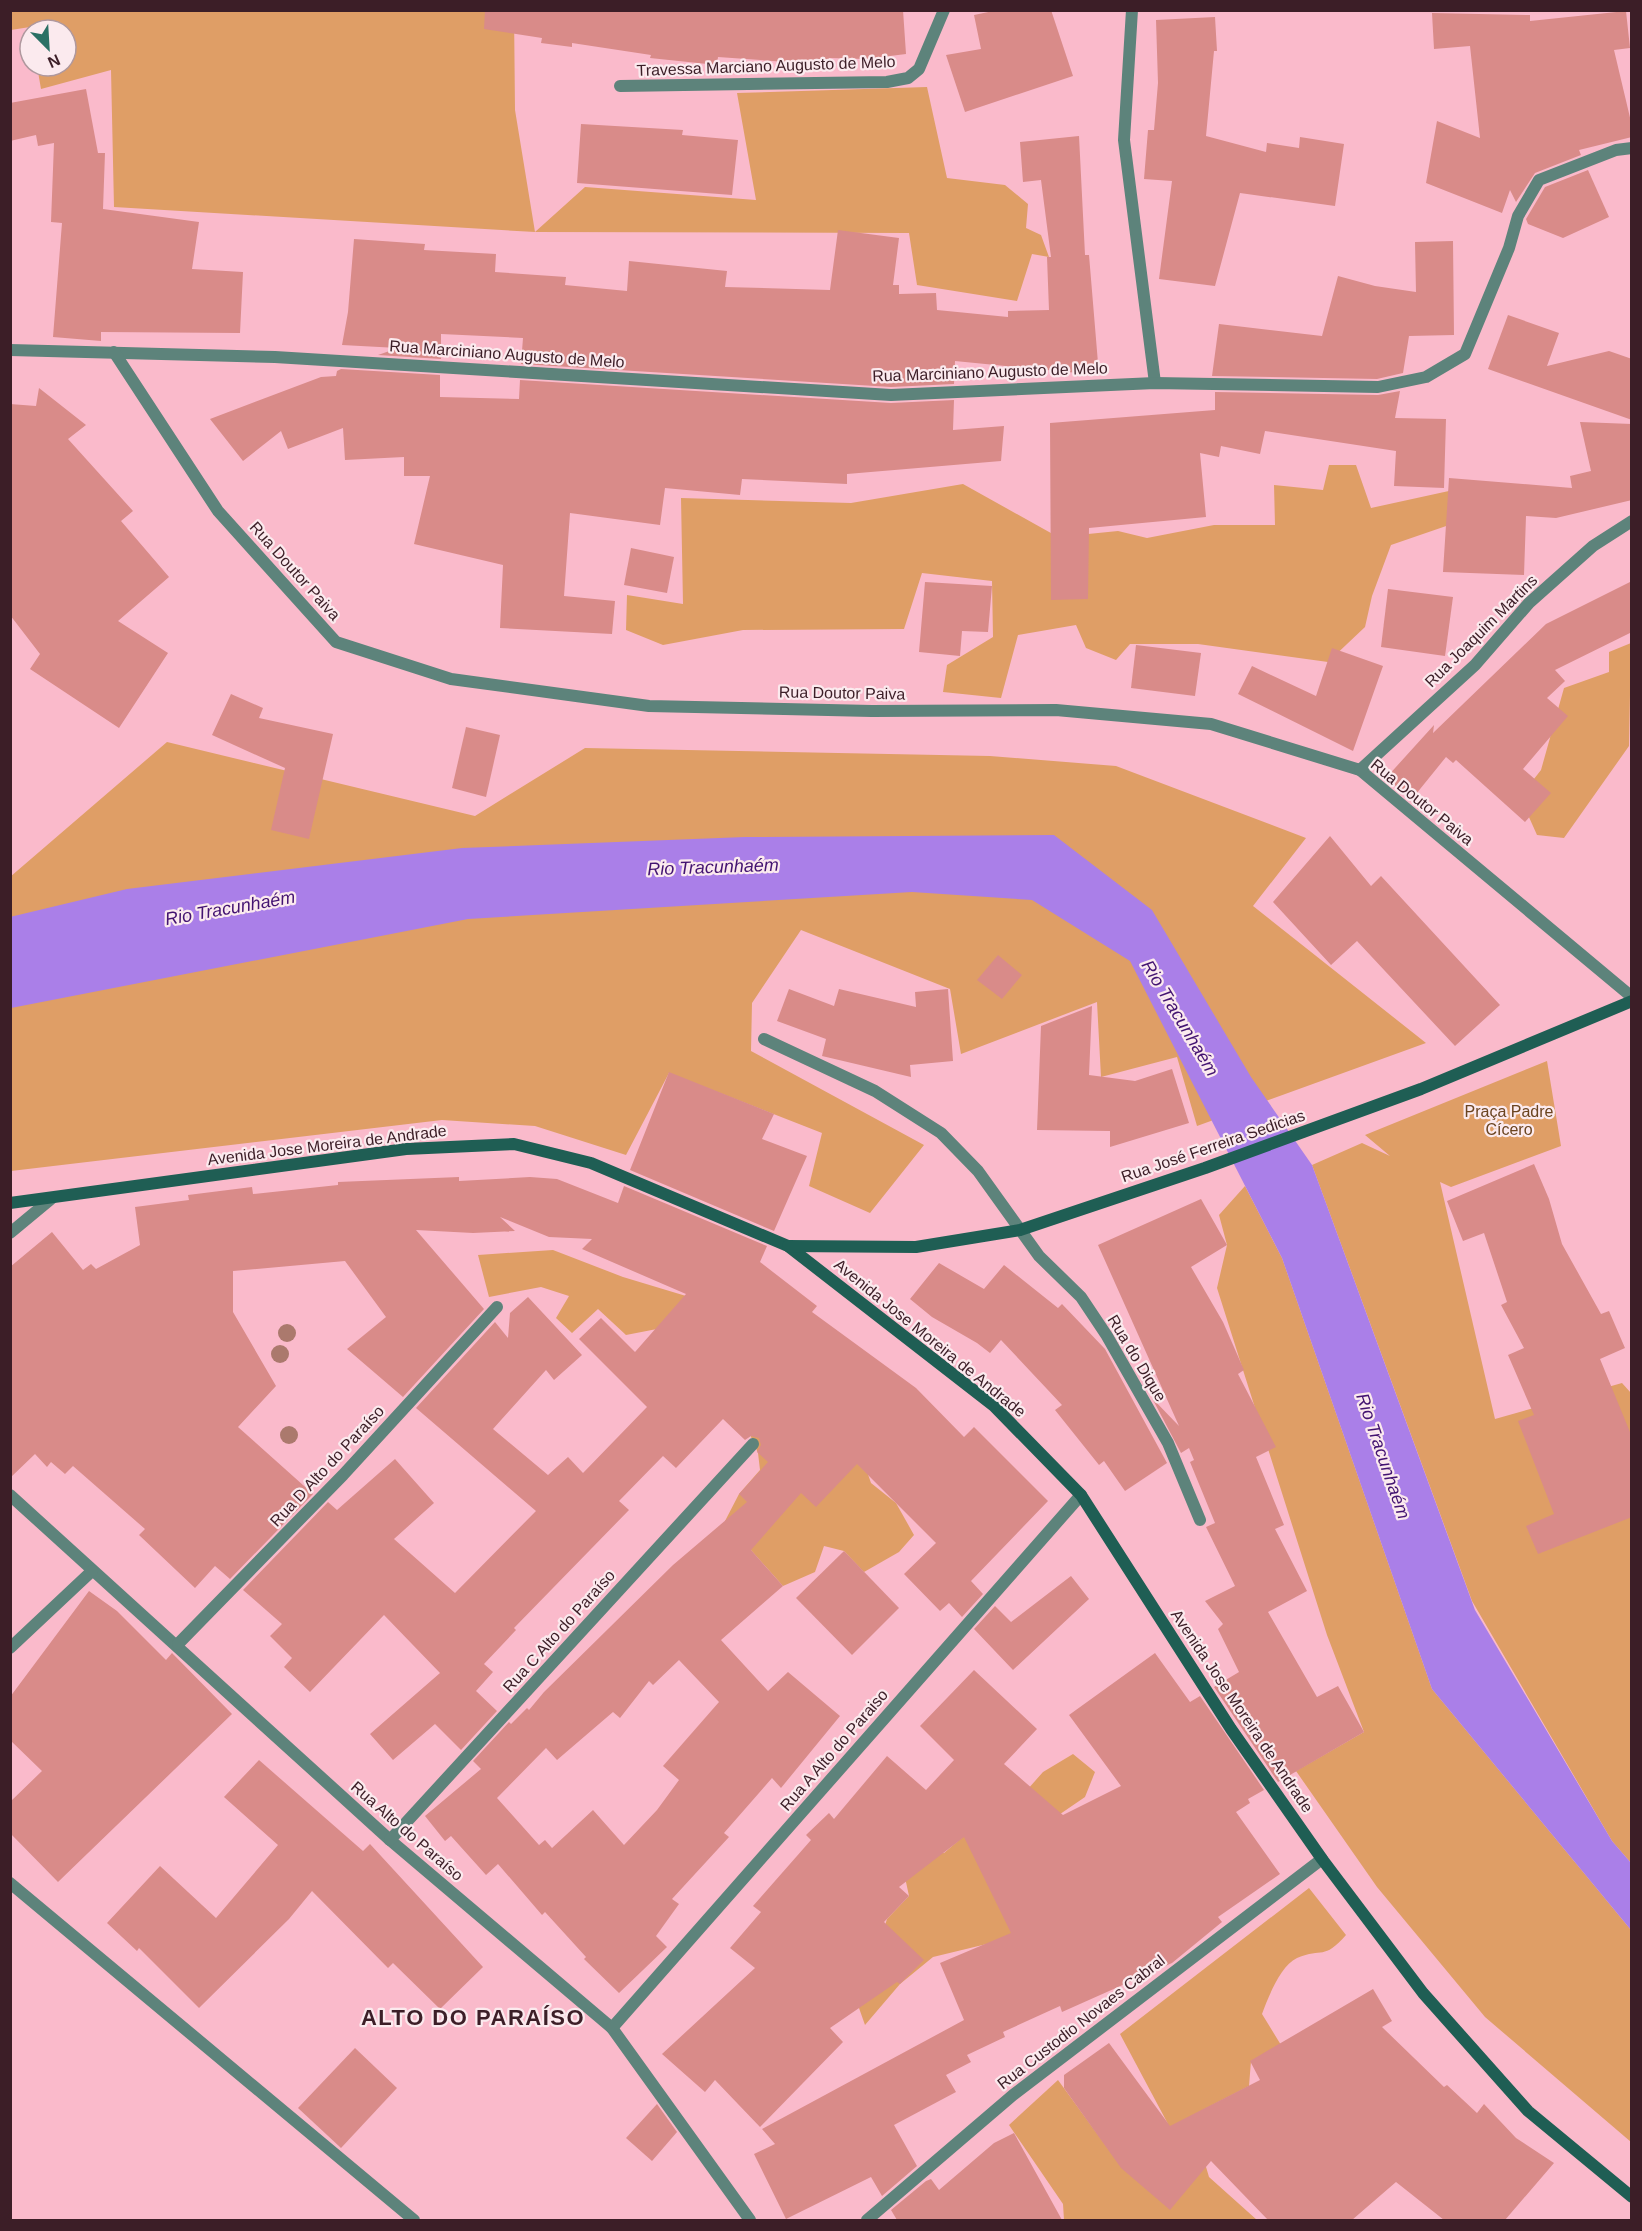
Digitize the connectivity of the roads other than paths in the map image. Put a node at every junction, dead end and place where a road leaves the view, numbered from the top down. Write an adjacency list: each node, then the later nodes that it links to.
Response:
1 (944, 10): 3 (street, Travessa Marciano Augusto de Melo)
2 (1132, 10): 7 (street)
3 (620, 86)
4 (1632, 148): 7 (street, Rua Marciniano Augusto de Melo)
5 (10, 350): 6 (street, Rua Marciniano Augusto de Melo)
6 (114, 352): 7 (street, Rua Marciniano Augusto de Melo); 9 (street, Rua Doutor Paiva)
7 (1155, 383)
8 (1632, 521): 9 (street, Rua Joaquim Martins)
9 (1360, 770): 10 (street, Rua Doutor Paiva)
10 (1632, 999): 14 (main road, Rua José Ferreira Sedicias)
11 (764, 1039): 14 (street, Rua do Dique)
12 (51, 1199): 13 (main road, Avenida Jose Moreira de Andrade); 15 (street); 16 (main road, Avenida Jose Moreira de Andrade)
13 (10, 1203)
14 (1020, 1230): 16 (main road, Rua José Ferreira Sedicias); 21 (street, Rua do Dique)
15 (10, 1233)
16 (788, 1246): 20 (main road, Avenida Jose Moreira de Andrade)
17 (497, 1307): 23 (street, Rua D Alto do Paraíso)
18 (753, 1444): 25 (street, Rua C Alto do Paraíso)
19 (10, 1495): 22 (street, Rua Alto do Paraíso)
20 (1081, 1495): 26 (main road, Avenida Jose Moreira de Andrade); 28 (street, Rua A Alto do Paraiso)
21 (1200, 1520)
22 (92, 1571): 23 (street, Rua Alto do Paraíso); 24 (street)
23 (178, 1644): 25 (street, Rua Alto do Paraíso)
24 (10, 1648)
25 (390, 1840): 28 (street, Rua Alto do Paraíso)
26 (1322, 1859): 29 (main road, Avenida Jose Moreira de Andrade); 32 (street, Rua Custodio Novaes Cabral)
27 (10, 1883): 30 (street)
28 (612, 2028): 31 (street, Rua Alto do Paraíso)
29 (1632, 2197)
30 (414, 2220)
31 (750, 2220)
32 (867, 2220)

